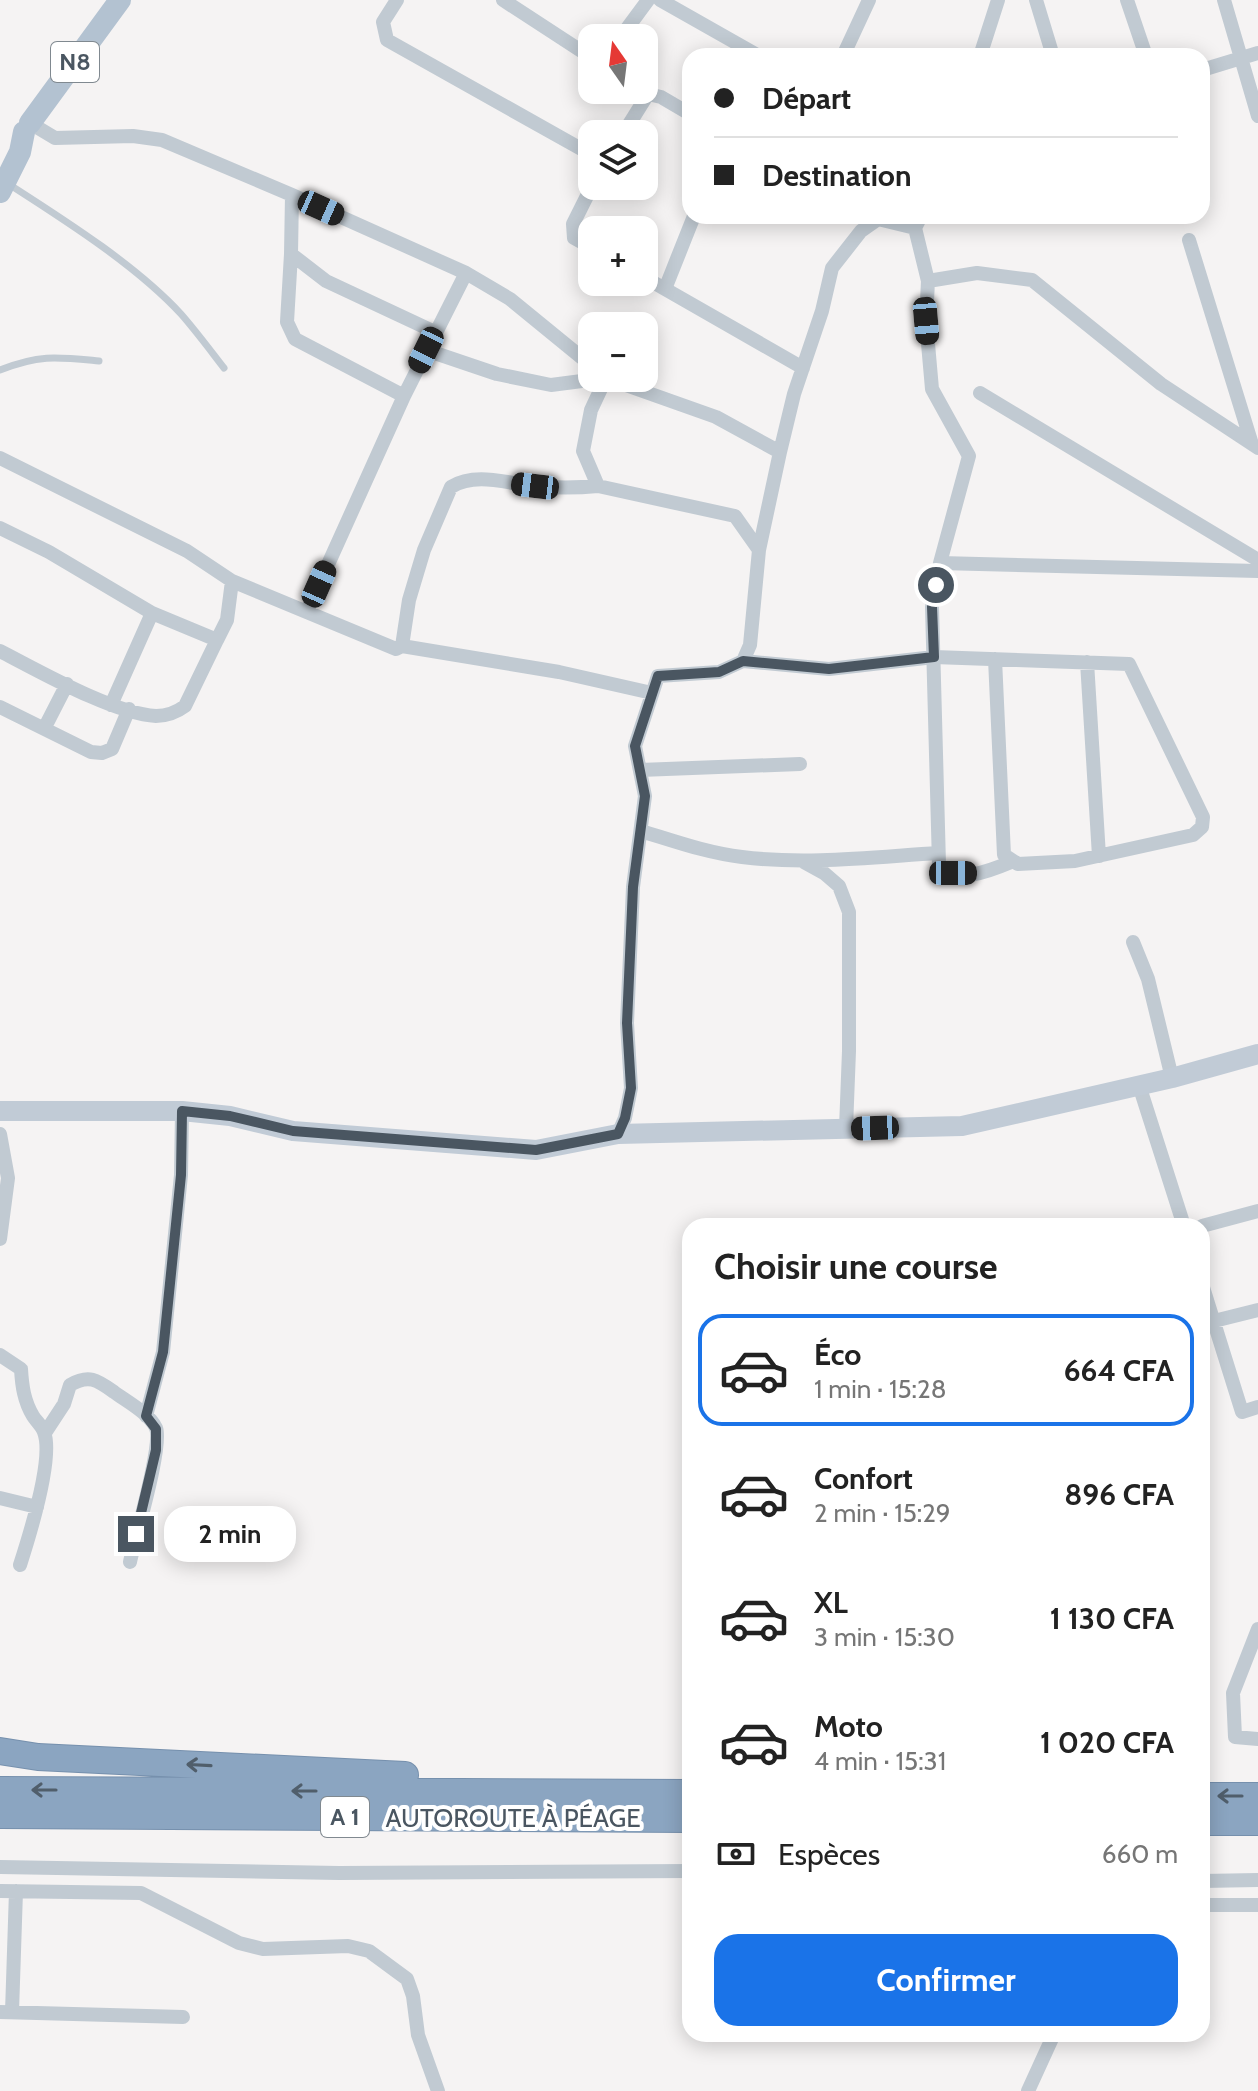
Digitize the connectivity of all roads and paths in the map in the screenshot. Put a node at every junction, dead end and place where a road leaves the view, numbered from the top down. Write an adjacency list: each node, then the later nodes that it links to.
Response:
1 (120, 0): 24 (main road, N8)
2 (397, 0): 25 (street)
3 (503, 0): 17 (street)
4 (648, 0): 11 (street)
5 (660, 0): 12 (street)
6 (869, 0): 13 (street)
7 (998, 0): 14 (street)
8 (1036, 0): 15 (street)
9 (1127, 0): 16 (street)
10 (1224, 0): 19 (street)
11 (630, 24)
12 (745, 48)
13 (847, 48)
14 (983, 48)
15 (1051, 48)
16 (1143, 48)
17 (578, 49)
18 (1258, 53): 19 (street)
19 (1243, 58): 20 (street); 23 (street)
20 (1210, 68)
21 (658, 96): 22 (street)
22 (682, 109)
23 (1258, 116)
24 (27, 128): 26 (main road); 27 (main road); 28 (street)
25 (578, 147)
26 (0, 158)
27 (3, 187): 44 (lane)
28 (292, 195): 35 (street); 36 (street)
29 (585, 200): 33 (street)
30 (691, 224): 39 (street)
31 (869, 224): 45 (street)
32 (918, 224): 37 (street)
33 (578, 240)
34 (1189, 240): 52 (street)
35 (291, 254): 40 (street); 51 (street)
36 (466, 273): 40 (street); 42 (street)
37 (928, 281): 52 (street); 59 (street)
38 (658, 285): 39 (street)
39 (665, 289): 45 (street)
40 (435, 332): 41 (street)
41 (426, 350): 47 (street); 51 (street)
42 (578, 355)
43 (99, 361): 46 (lane)
44 (224, 368)
45 (803, 368): 53 (street)
46 (0, 370)
47 (578, 382)
48 (599, 392): 55 (street)
49 (645, 392): 53 (street)
50 (980, 393): 58 (street)
51 (404, 396): 62 (street)
52 (1254, 445)
53 (780, 452): 57 (street)
54 (0, 458): 61 (street)
55 (598, 486): 57 (street); 65 (street)
56 (0, 528): 63 (street)
57 (759, 550): 69 (street)
58 (1258, 560)
59 (940, 563): 60 (street); 67 (street)
60 (1258, 571)
61 (232, 581): 62 (street); 64 (street)
62 (307, 611): 65 (street)
63 (152, 613): 64 (street); 73 (street)
64 (217, 640): 75 (street)
65 (402, 646): 72 (street)
66 (0, 651): 71 (street)
67 (934, 657): 68 (street); 69 (street); 80 (street)
68 (995, 659): 70 (street); 83 (street)
69 (743, 661): 72 (street)
70 (1087, 662): 81 (street); 81 (street)
71 (67, 684): 73 (street); 76 (street)
72 (652, 693): 78 (street)
73 (111, 705): 75 (street)
74 (0, 707): 76 (street)
75 (129, 709): 76 (street)
76 (45, 727)
77 (800, 764): 78 (street)
78 (640, 770): 79 (street)
79 (641, 831): 82 (street); 92 (street)
80 (938, 853): 82 (street); 83 (street)
81 (1099, 856): 83 (street)
82 (804, 862): 90 (street)
83 (1011, 862)
84 (1133, 942): 86 (street)
85 (1258, 1054): 86 (street)
86 (1172, 1078): 87 (street)
87 (1139, 1085): 90 (street); 94 (street)
88 (0, 1111): 89 (street)
89 (182, 1111): 92 (street); 102 (street)
90 (846, 1128): 92 (street)
91 (0, 1134): 96 (street)
92 (618, 1134)
93 (1258, 1211): 95 (street)
94 (1181, 1218)
95 (1210, 1224)
96 (1, 1235)
97 (1210, 1309): 99 (street)
98 (1258, 1310): 99 (street)
99 (1214, 1321): 101 (street)
100 (0, 1355): 103 (street)
101 (1258, 1407)
102 (146, 1416): 103 (street); 106 (street)
103 (45, 1433): 105 (street)
104 (0, 1498): 105 (street)
105 (37, 1507): 107 (street)
106 (130, 1562)
107 (20, 1565)
108 (1258, 1629): 109 (street)
109 (1258, 1739)
110 (0, 1751): 112 (highway, one-way to 110)
111 (0, 1790): 112 (highway, A 1, one-way to 111)
112 (612, 1792): 113 (highway, A 1)
113 (682, 1793)
114 (1210, 1796): 115 (highway, one-way to 114)
115 (1258, 1796)
116 (0, 1815): 117 (highway, AUTOROUTE À PÉAGE / A 1)
117 (619, 1819): 118 (highway, AUTOROUTE À PÉAGE / A 1); 121 (highway)
118 (682, 1819)
119 (1210, 1822): 120 (highway)
120 (1258, 1822)
121 (0, 1833)
122 (0, 1867): 123 (street)
123 (682, 1871)
124 (1258, 1880): 125 (street)
125 (1210, 1881)
126 (0, 1891): 127 (street)
127 (16, 1891): 130 (street); 133 (street)
128 (1210, 1905): 129 (street)
129 (1258, 1905)
130 (6, 2012): 131 (street)
131 (183, 2017)
132 (1050, 2042): 134 (street)
133 (438, 2091)
134 (1028, 2091)

